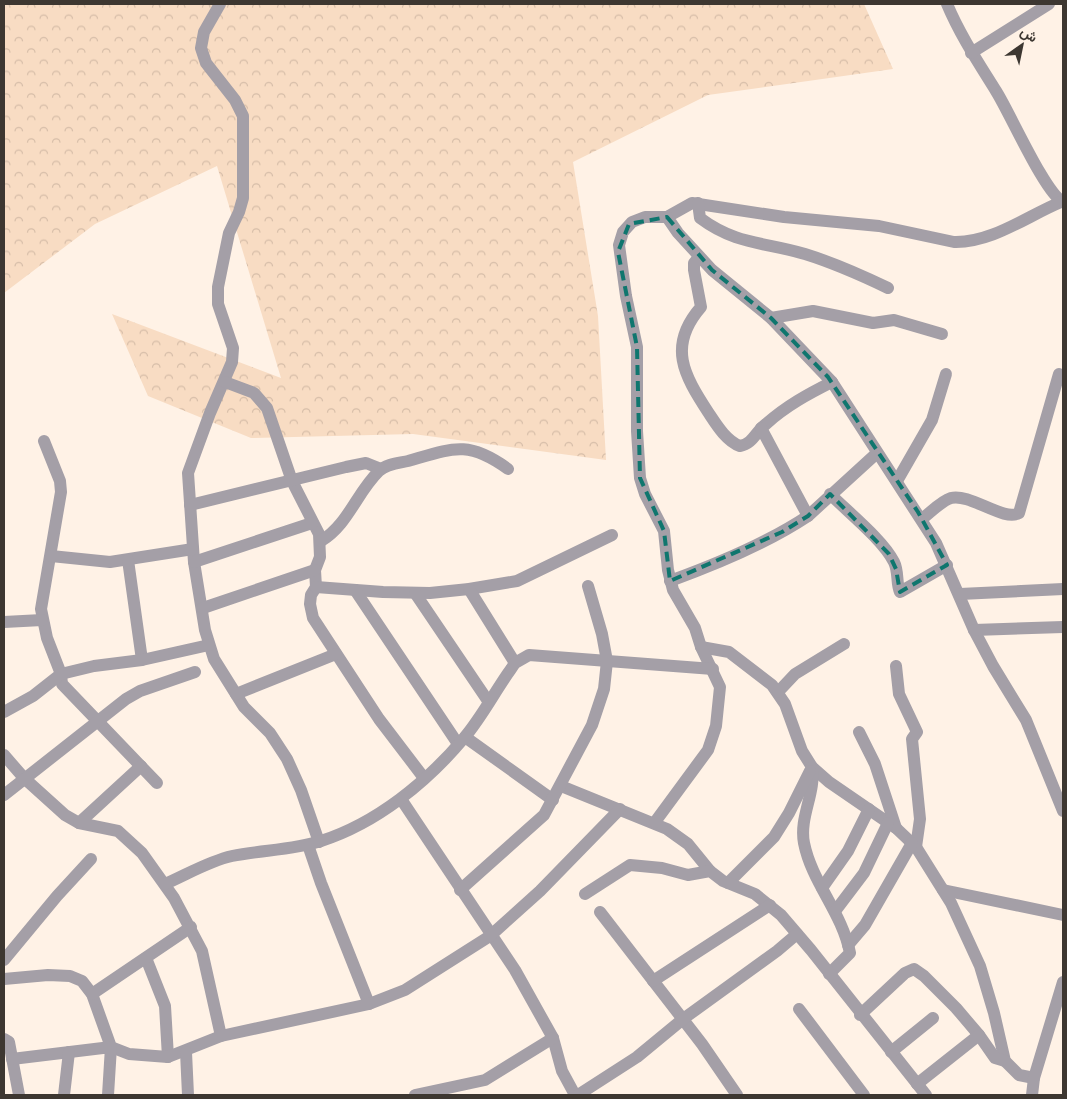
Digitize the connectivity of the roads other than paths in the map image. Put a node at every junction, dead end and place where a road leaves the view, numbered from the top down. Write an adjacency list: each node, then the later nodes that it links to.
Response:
1 (220, 4): 14 (street)
2 (947, 4): 4 (street)
3 (1049, 4): 4 (street)
4 (971, 53): 5 (street)
5 (1062, 202): 6 (street)
6 (698, 203): 7 (street); 9 (street)
7 (667, 217): 8 (street); 36 (street)
8 (698, 257): 10 (street); 16 (street)
9 (888, 288)
10 (771, 318): 11 (street); 15 (street)
11 (942, 334)
12 (946, 374): 22 (street)
13 (1059, 374): 26 (street)
14 (225, 382): 21 (street); 24 (street)
15 (832, 382): 16 (street); 18 (street)
16 (761, 428): 25 (street)
17 (44, 441): 31 (street)
18 (877, 453): 22 (street); 23 (street)
19 (380, 469): 20 (street); 21 (street); 29 (street)
20 (508, 469)
21 (292, 481): 24 (street); 27 (street)
22 (897, 481): 26 (street)
23 (830, 494): 25 (street); 34 (street)
24 (190, 505): 30 (street)
25 (808, 516): 36 (street)
26 (922, 519): 34 (street)
27 (312, 523): 29 (street); 33 (street)
28 (612, 535): 40 (street)
29 (321, 541): 35 (street)
30 (193, 549): 32 (street); 33 (street)
31 (51, 556): 32 (street); 45 (street)
32 (128, 560): 53 (street)
33 (194, 562): 44 (street)
34 (947, 565): 43 (street)
35 (315, 570): 38 (street); 44 (street)
36 (670, 581): 51 (street)
37 (588, 586): 54 (street)
38 (316, 587): 41 (street); 52 (street)
39 (1063, 588): 43 (street)
40 (469, 589): 42 (street); 55 (street)
41 (355, 590): 42 (street); 66 (street)
42 (415, 593): 62 (street)
43 (960, 594): 48 (street)
44 (203, 608): 50 (street)
45 (42, 620): 46 (street); 59 (street)
46 (4, 622)
47 (1063, 627): 48 (street)
48 (974, 630): 79 (street)
49 (844, 644): 60 (street)
50 (209, 645): 53 (street); 61 (street)
51 (701, 647): 57 (street); 60 (street)
52 (336, 654): 61 (street); 71 (street)
53 (142, 660): 59 (street)
54 (607, 661): 55 (street); 57 (street); 73 (street)
55 (515, 663): 62 (street)
56 (896, 666): 84 (street)
57 (713, 669): 80 (street)
58 (196, 672): 64 (street)
59 (61, 674): 63 (street); 64 (street)
60 (778, 692): 69 (street)
61 (236, 694): 83 (street)
62 (488, 701): 66 (street)
63 (4, 712)
64 (97, 721): 68 (street); 70 (street)
65 (859, 732): 82 (street)
66 (461, 741): 71 (street); 76 (street)
67 (4, 755): 70 (street)
68 (141, 766): 72 (street); 81 (street)
69 (812, 767): 78 (street); 87 (street); 89 (street)
70 (24, 778): 74 (street); 81 (street)
71 (424, 778): 75 (street)
72 (157, 784)
73 (561, 786): 76 (street); 77 (street)
74 (4, 795)
75 (401, 798): 83 (street); 90 (street)
76 (553, 800): 90 (street)
77 (620, 809): 80 (street); 99 (street)
78 (869, 809): 82 (street); 89 (street)
79 (1063, 811)
80 (655, 822): 86 (street)
81 (79, 823): 88 (street)
82 (892, 825): 84 (street); 94 (street)
83 (314, 843): 88 (street); 108 (street)
84 (914, 845): 91 (street); 100 (street)
85 (91, 859): 102 (street)
86 (710, 871): 87 (street); 92 (street)
87 (728, 883): 93 (street)
88 (165, 884): 97 (street)
89 (822, 888): 94 (street)
90 (460, 890): 99 (street)
91 (943, 890): 96 (street); 124 (street)
92 (585, 894)
93 (770, 906): 98 (street); 105 (street)
94 (836, 910): 100 (street)
95 (600, 912): 105 (street)
96 (1063, 915)
97 (191, 927): 101 (street); 115 (street)
98 (797, 934): 103 (street); 111 (street)
99 (490, 936): 108 (street); 116 (street)
100 (848, 945): 103 (street)
101 (146, 958): 107 (street); 122 (street)
102 (4, 960)
103 (829, 974): 110 (street)
104 (4, 979): 107 (street)
105 (654, 981): 111 (street)
106 (1063, 982): 125 (street)
107 (92, 994): 118 (street)
108 (369, 1004): 115 (street)
109 (800, 1009): 134 (street)
110 (860, 1015): 114 (street); 121 (street)
111 (682, 1018): 132 (street); 133 (street)
112 (933, 1018): 121 (street)
113 (4, 1026): 117 (street)
114 (979, 1034): 124 (street); 126 (street)
115 (221, 1036): 120 (street)
116 (553, 1038): 131 (street); 132 (street)
117 (6, 1040): 123 (street)
118 (111, 1047): 119 (street); 122 (street); 129 (street)
119 (69, 1052): 123 (street); 128 (street)
120 (186, 1052): 122 (street); 130 (street)
121 (891, 1052): 126 (street)
122 (168, 1058)
123 (12, 1059): 127 (street)
124 (1005, 1062): 125 (street)
125 (1034, 1078): 136 (street)
126 (917, 1084): 135 (street)
127 (19, 1095)
128 (64, 1095)
129 (108, 1095)
130 (188, 1095)
131 (415, 1095)
132 (577, 1095)
133 (737, 1095)
134 (864, 1095)
135 (926, 1095)
136 (1032, 1095)

